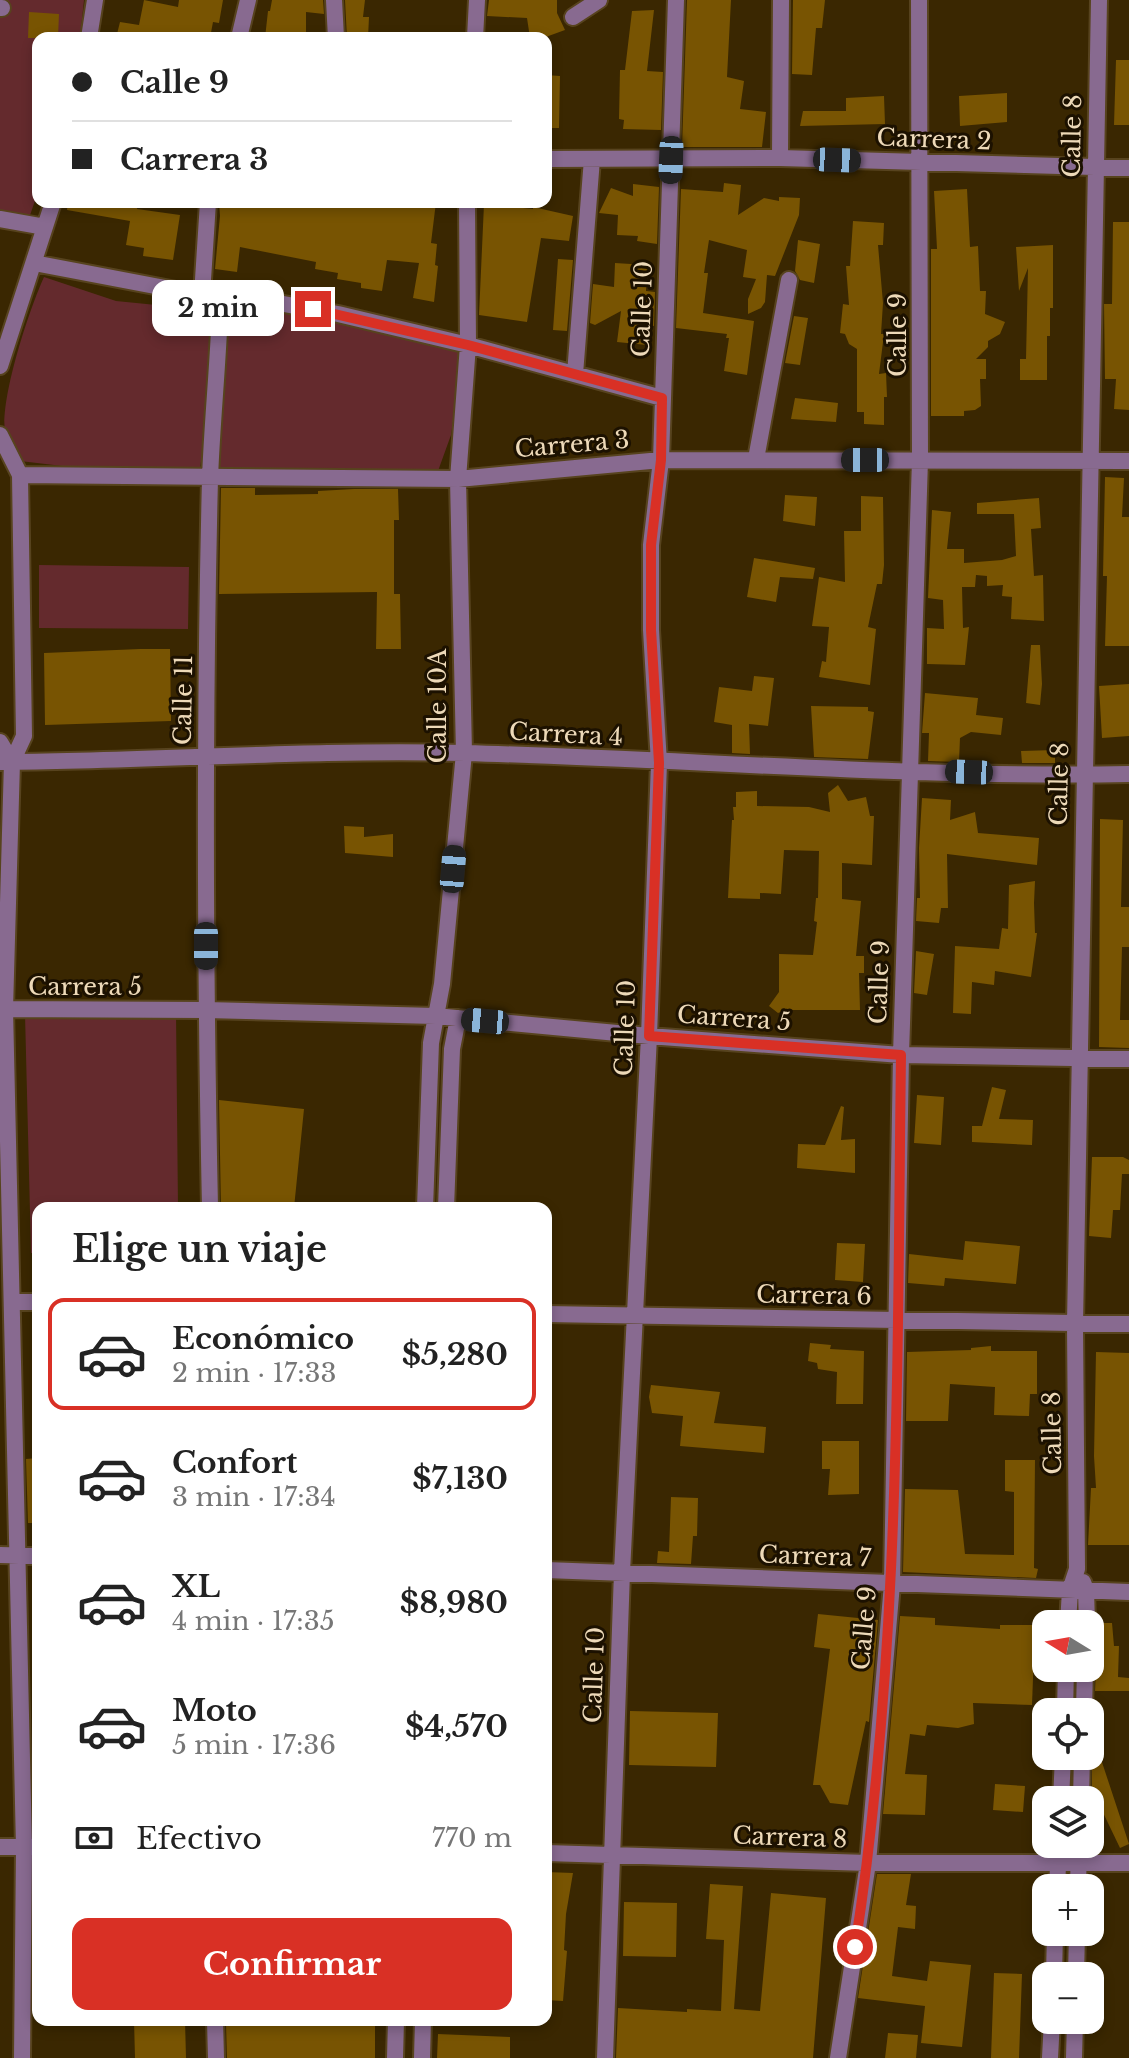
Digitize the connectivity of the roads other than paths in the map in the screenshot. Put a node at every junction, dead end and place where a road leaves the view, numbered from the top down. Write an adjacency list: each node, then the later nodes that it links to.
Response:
1 (95, 0): 11 (street)
2 (248, 0): 12 (street)
3 (334, 0): 13 (street)
4 (477, 0): 14 (street)
5 (599, 0): 10 (street)
6 (676, 0): 18 (street, Calle 10)
7 (781, 0): 15 (street)
8 (919, 0): 19 (street, Calle 9)
9 (1099, 0): 20 (street, Calle 8)
10 (573, 17)
11 (90, 32)
12 (240, 32)
13 (336, 32)
14 (475, 32)
15 (780, 158): 18 (street, Carrera 2); 19 (street, Carrera 2)
16 (552, 159): 17 (street, Carrera 2)
17 (592, 159): 18 (street, Carrera 2); 32 (street)
18 (671, 160): 33 (street, Calle 10)
19 (921, 163): 20 (street, Carrera 2); 37 (street, Calle 9)
20 (1095, 168): 21 (street, Carrera 2); 38 (street, Calle 8)
21 (1129, 168)
22 (51, 208): 26 (street)
23 (208, 208): 29 (street)
24 (467, 208): 30 (street, Calle 10A)
25 (0, 219): 26 (street)
26 (45, 227): 27 (street)
27 (34, 263): 29 (street, Carrera 3); 31 (street)
28 (789, 280): 35 (street)
29 (202, 295): 30 (street, Carrera 3); 41 (street, Calle 11)
30 (468, 345): 32 (street, Carrera 3); 42 (street, Calle 10A)
31 (0, 366)
32 (575, 374): 33 (street, Carrera 3)
33 (662, 398): 36 (street, Calle 10)
34 (0, 435): 40 (street)
35 (756, 459): 36 (street, Carrera 3); 37 (street, Carrera 3)
36 (661, 460): 42 (street, Carrera 3); 47 (street, Calle 10)
37 (920, 460): 38 (street, Carrera 3); 48 (street, Calle 9)
38 (1090, 461): 39 (street, Carrera 3); 50 (street, Calle 8)
39 (1129, 461)
40 (20, 475): 41 (street, Carrera 3); 46 (street)
41 (210, 475): 42 (street, Carrera 3); 45 (street, Calle 11)
42 (458, 479): 44 (street, Calle 10A)
43 (0, 742): 46 (street)
44 (464, 753): 45 (street, Carrera 4); 47 (street, Carrera 4); 53 (street, Calle 10A)
45 (206, 755): 46 (street, Carrera 4); 52 (street, Calle 11)
46 (6, 762): 51 (street)
47 (659, 763): 48 (street, Carrera 4); 55 (street, Calle 10)
48 (912, 771): 50 (street, Carrera 4); 56 (street, Calle 9)
49 (1129, 774): 50 (street, Carrera 4)
50 (1083, 775): 57 (street, Calle 8)
51 (3, 1009): 52 (street, Carrera 5); 62 (street)
52 (206, 1010): 53 (street, Carrera 5); 59 (street, Calle 11)
53 (435, 1016): 54 (street, Carrera 5); 60 (street, Calle 10A)
54 (458, 1018): 55 (street, Carrera 5); 61 (street)
55 (649, 1036): 56 (street, Carrera 5); 65 (street, Calle 10)
56 (901, 1055): 57 (street, Carrera 5); 66 (street, Calle 9)
57 (1079, 1058): 58 (street, Carrera 5); 67 (street, Calle 8)
58 (1129, 1059)
59 (210, 1202)
60 (425, 1202)
61 (446, 1202)
62 (12, 1302): 63 (street); 69 (street)
63 (32, 1302)
64 (552, 1314): 65 (street, Carrera 6)
65 (635, 1315): 66 (street, Carrera 6); 72 (street, Calle 10)
66 (897, 1321): 67 (street, Carrera 6); 73 (street, Calle 9)
67 (1075, 1324): 68 (street, Carrera 6); 74 (street, Calle 8)
68 (1129, 1324)
69 (8, 1555): 70 (street); 79 (street)
70 (32, 1556)
71 (552, 1570): 72 (street, Carrera 7)
72 (622, 1572): 73 (street, Carrera 7); 81 (street, Calle 10)
73 (892, 1584): 74 (street, Carrera 7); 86 (street, Calle 9)
74 (1078, 1590): 75 (street, Carrera 7); 76 (street, Calle 8); 77 (street, Calle 8)
75 (1129, 1592)
76 (1072, 1610)
77 (1083, 1610)
78 (0, 1847): 79 (street)
79 (31, 1847): 95 (street)
80 (552, 1853): 81 (street, Carrera 8)
81 (611, 1856): 86 (street, Carrera 8); 99 (street, Calle 10)
82 (1058, 1858): 84 (street)
83 (1079, 1858): 85 (street)
84 (1058, 1862): 85 (street, Carrera 8); 86 (street, Carrera 8); 88 (street)
85 (1079, 1862): 87 (street, Carrera 8); 89 (street)
86 (868, 1863): 100 (street, Calle 9)
87 (1129, 1863)
88 (1058, 1874)
89 (1079, 1874)
90 (215, 2026): 96 (street)
91 (396, 2026): 97 (street)
92 (423, 2026): 98 (street)
93 (1051, 2034): 101 (street)
94 (1075, 2034): 102 (street)
95 (22, 2058)
96 (216, 2058)
97 (395, 2058)
98 (422, 2058)
99 (605, 2058)
100 (838, 2058)
101 (1050, 2058)
102 (1074, 2058)

